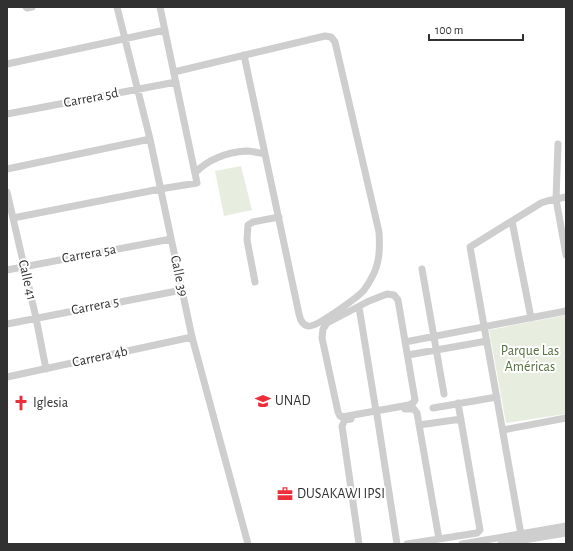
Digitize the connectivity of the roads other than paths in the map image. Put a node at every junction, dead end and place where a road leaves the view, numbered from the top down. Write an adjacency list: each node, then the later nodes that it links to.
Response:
1 (26, 7): 2 (street)
2 (32, 7)
3 (117, 7): 6 (street, Calle 39)
4 (160, 7): 5 (street)
5 (165, 30): 6 (street); 9 (street)
6 (125, 39): 8 (street); 11 (street, Calle 39)
7 (244, 55): 9 (street); 15 (street); 23 (street)
8 (7, 64)
9 (174, 72): 10 (street)
10 (176, 82): 11 (street, Carrera 5d); 17 (street)
11 (138, 89): 12 (street, Carrera 5d); 13 (street, Calle 39)
12 (7, 114)
13 (150, 139): 16 (street); 18 (street, Calle 39)
14 (558, 144): 21 (street)
15 (265, 154): 17 (street); 23 (street)
16 (7, 169)
17 (195, 173): 18 (street)
18 (160, 189): 22 (street); 25 (street, Calle 39)
19 (7, 192): 22 (street, Calle 41)
20 (566, 197): 21 (street)
21 (556, 199): 24 (street); 26 (street)
22 (13, 218): 27 (street, Calle 41)
23 (279, 218): 30 (street)
24 (512, 221): 35 (street); 37 (street)
25 (171, 239): 27 (street, Carrera 5a); 31 (street, Calle 39)
26 (566, 255)
27 (24, 266): 29 (street, Carrera 5a); 34 (street, Calle 41)
28 (422, 268): 39 (street)
29 (7, 270)
30 (255, 282)
31 (182, 290): 34 (street, Carrera 5); 38 (street, Calle 39)
32 (359, 306): 41 (street); 50 (street); 50 (street)
33 (566, 311): 35 (street)
34 (36, 318): 36 (street, Carrera 5); 44 (street, Calle 41)
35 (531, 318): 37 (street)
36 (7, 324)
37 (484, 327): 39 (street); 40 (street)
38 (192, 337): 44 (street, Carrera 4b); 60 (street, Calle 39)
39 (434, 337): 41 (street); 42 (street)
40 (487, 341): 42 (street); 47 (street)
41 (405, 342): 43 (street)
42 (436, 350): 43 (street); 46 (street)
43 (408, 355): 50 (street)
44 (46, 368): 45 (street, Carrera 4b)
45 (7, 377)
46 (444, 394)
47 (497, 397): 48 (street); 54 (street)
48 (458, 403): 49 (street); 52 (street)
49 (432, 408)
50 (376, 413): 53 (street); 61 (street); 62 (street)
51 (566, 418): 54 (street)
52 (461, 419): 53 (street); 58 (street)
53 (419, 425): 58 (street)
54 (503, 430): 57 (street)
55 (566, 526): 57 (street)
56 (566, 533): 57 (street)
57 (522, 537): 59 (street); 65 (street)
58 (439, 538): 63 (street)
59 (476, 543): 64 (street)
60 (248, 544)
61 (359, 544)
62 (397, 544)
63 (407, 544)
64 (462, 544)
65 (501, 544)

